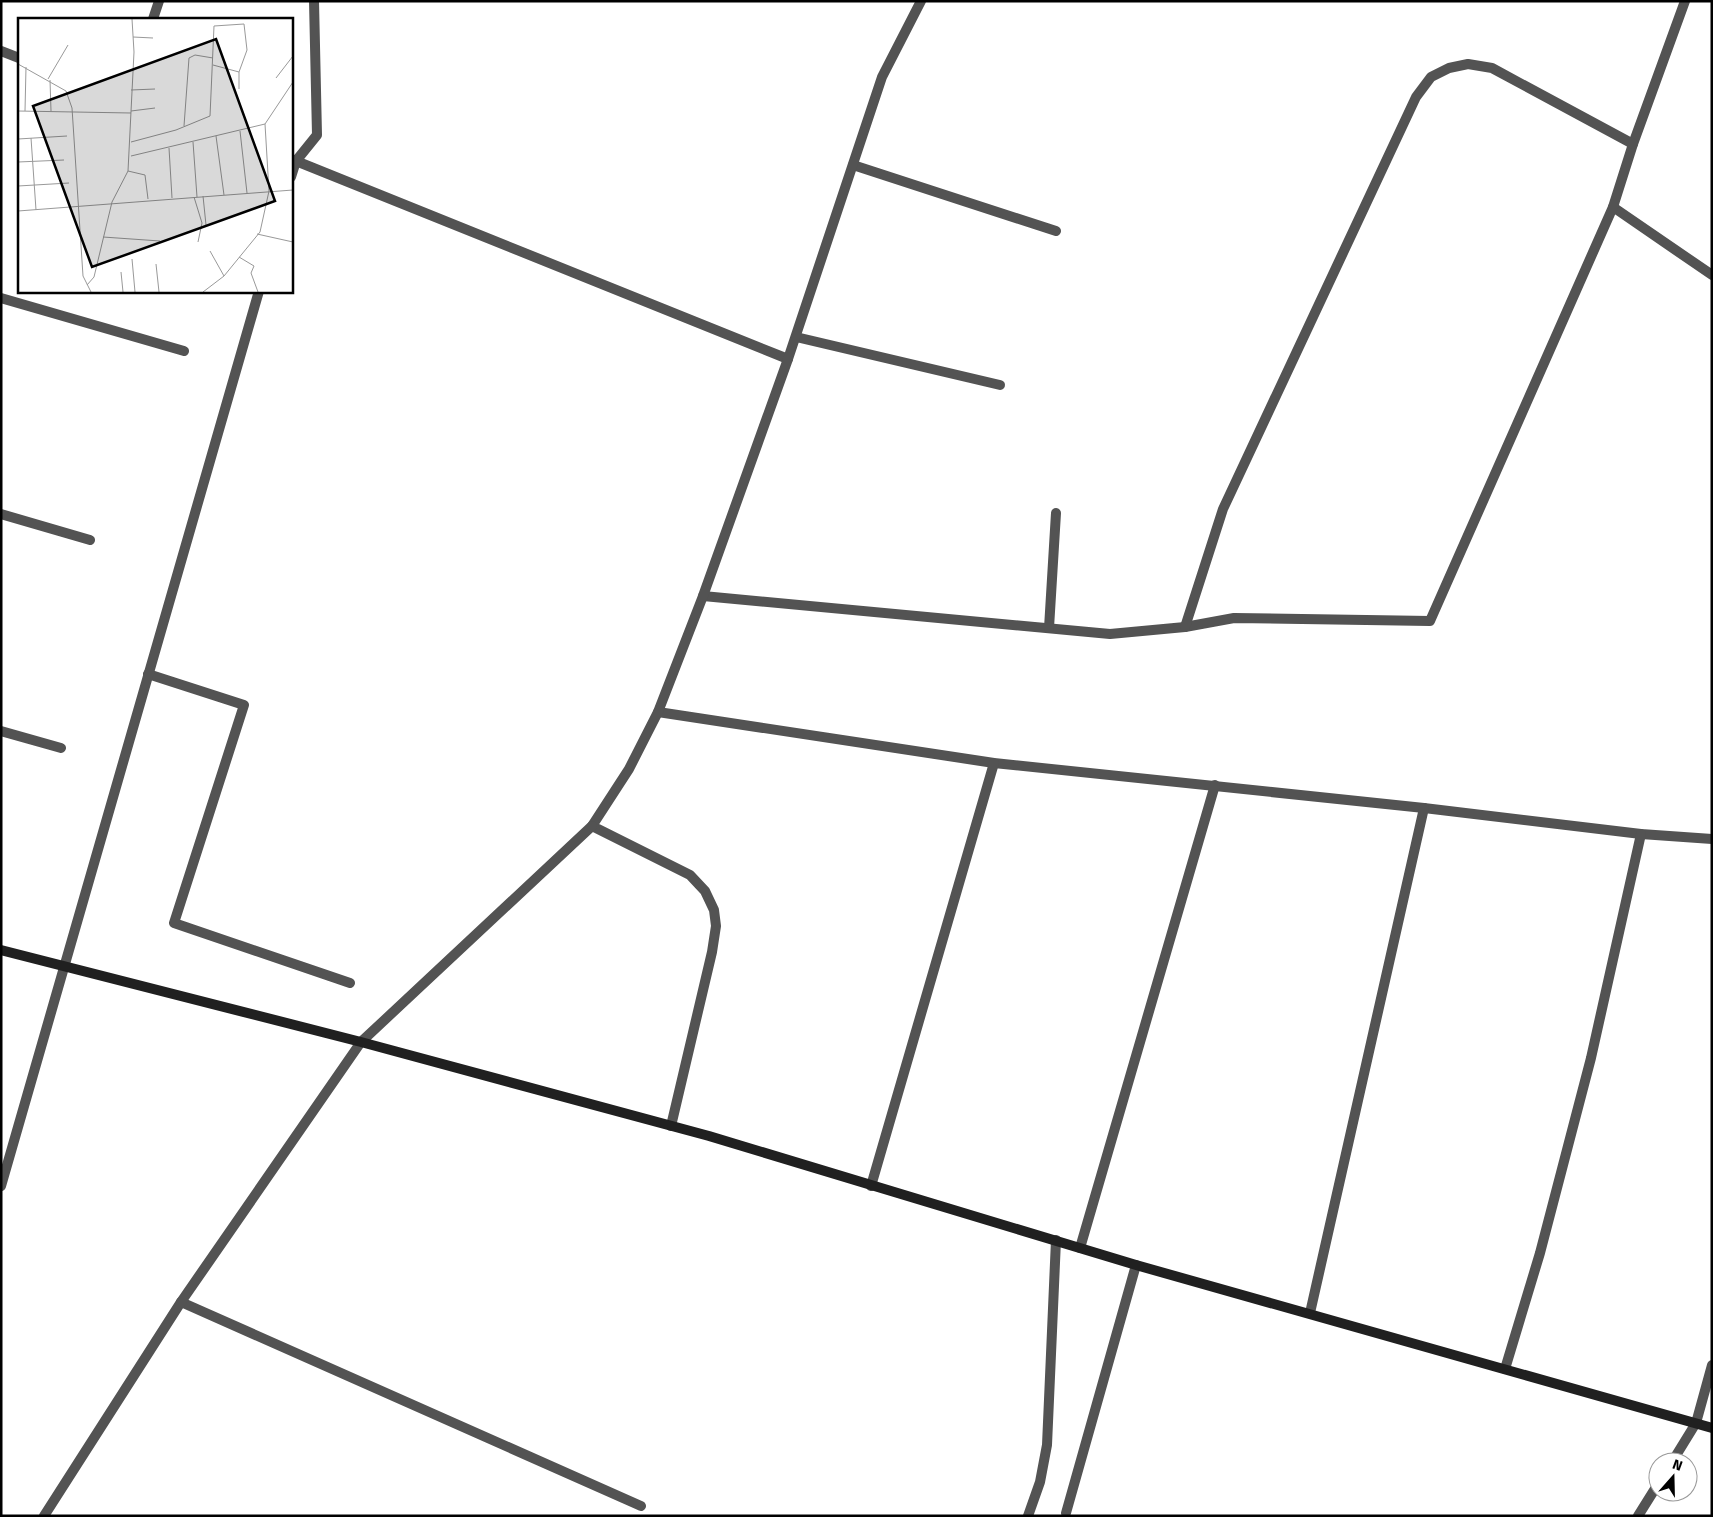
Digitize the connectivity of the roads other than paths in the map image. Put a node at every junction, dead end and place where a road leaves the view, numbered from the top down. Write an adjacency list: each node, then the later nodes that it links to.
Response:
1 (159, 1): 5 (street)
2 (314, 1): 9 (street)
3 (921, 1): 10 (street)
4 (1685, 1): 8 (street)
5 (153, 18)
6 (1, 51): 7 (street)
7 (18, 58)
8 (1633, 144): 11 (street); 24 (street)
9 (294, 160): 18 (street)
10 (852, 165): 12 (street); 16 (street)
11 (1613, 207): 13 (street); 24 (street)
12 (1056, 230)
13 (1712, 276)
14 (259, 292): 26 (street)
15 (1, 298): 17 (street)
16 (796, 337): 18 (street); 19 (street)
17 (184, 351)
18 (788, 359): 23 (street)
19 (1000, 386)
20 (1056, 513): 25 (street)
21 (1, 514): 22 (street)
22 (90, 540)
23 (703, 596): 25 (street); 27 (street)
24 (1185, 627): 25 (street)
25 (1049, 628)
26 (148, 674): 37 (street); 38 (street)
27 (658, 712): 30 (street); 33 (street)
28 (1, 731): 29 (street)
29 (61, 748)
30 (994, 763): 31 (street); 42 (street)
31 (1215, 786): 32 (street); 44 (street)
32 (1424, 808): 34 (street); 47 (street)
33 (592, 826): 39 (street); 40 (street)
34 (1641, 834): 35 (street); 49 (street)
35 (1712, 839)
36 (1, 950): 37 (street)
37 (64, 967): 39 (street); 41 (street)
38 (350, 983)
39 (361, 1042): 40 (street); 46 (street)
40 (671, 1126): 42 (street)
41 (1, 1186)
42 (871, 1186): 43 (street)
43 (1056, 1240): 44 (street); 57 (street)
44 (1080, 1248): 45 (street)
45 (1136, 1265): 47 (street); 55 (street)
46 (181, 1302): 54 (street); 56 (street)
47 (1310, 1313): 49 (street)
48 (1712, 1365): 50 (street)
49 (1505, 1369): 50 (street)
50 (1696, 1423): 51 (street); 52 (street)
51 (1712, 1428)
52 (1678, 1452)
53 (1648, 1500): 58 (street)
54 (641, 1506)
55 (1066, 1513)
56 (44, 1516)
57 (1028, 1516)
58 (1638, 1516)

